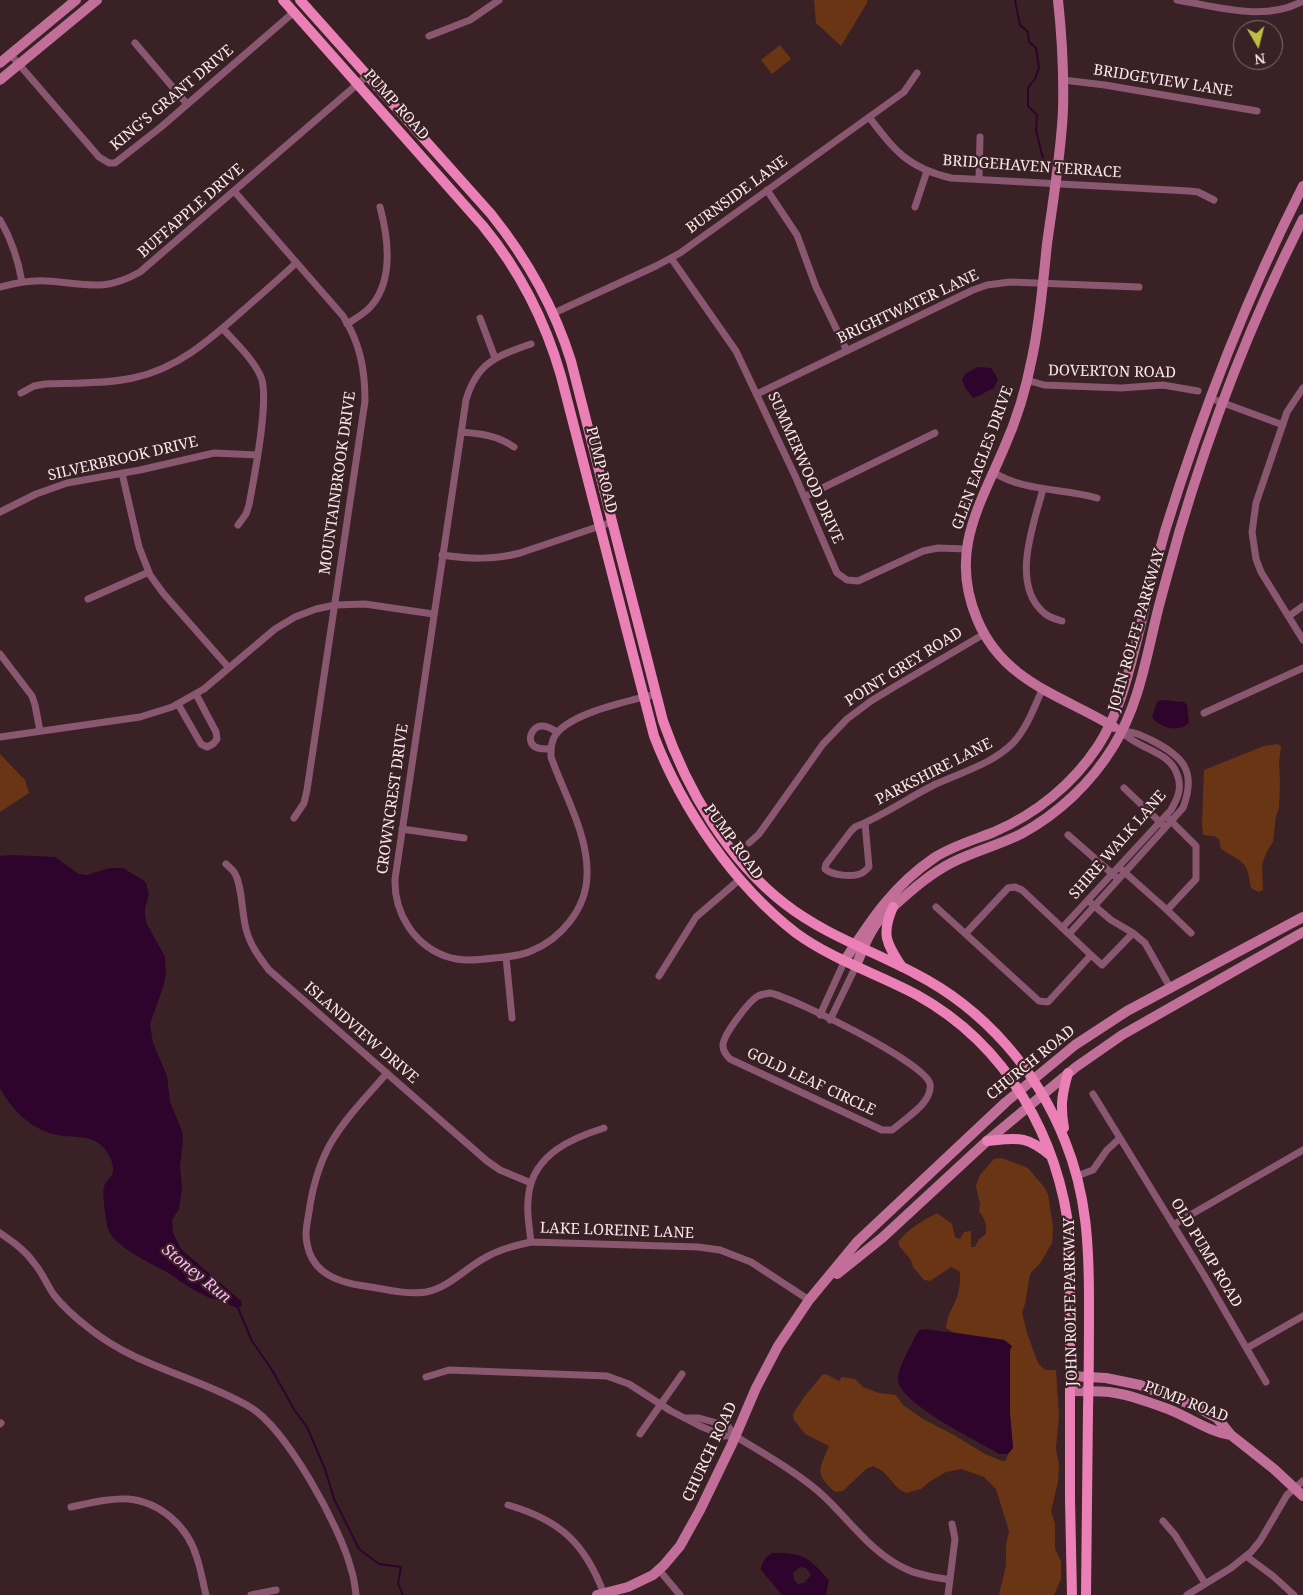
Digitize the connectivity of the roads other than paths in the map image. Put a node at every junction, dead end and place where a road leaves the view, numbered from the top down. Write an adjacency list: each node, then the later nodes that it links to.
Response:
1 (76, 0): 12 (main road)
2 (97, 0): 14 (main road)
3 (283, 0): 9 (main road, PUMP ROAD)
4 (300, 0): 16 (main road, PUMP ROAD)
5 (499, 0): 10 (street)
6 (1058, 0): 18 (main road, GLEN EAGLES DRIVE)
7 (1178, 0): 8 (street)
8 (1303, 2)
9 (294, 12): 19 (main road, PUMP ROAD); 20 (street, KING'S GRANT DRIVE)
10 (429, 36)
11 (135, 42): 20 (street)
12 (10, 54): 13 (main road); 14 (street, KING'S GRANT DRIVE)
13 (0, 63)
14 (19, 64): 17 (main road); 20 (street, KING'S GRANT DRIVE)
15 (917, 73): 22 (street, BURNSIDE LANE)
16 (368, 76): 19 (street, BUFFAPPLE DRIVE); 41 (main road, PUMP ROAD)
17 (0, 80)
18 (1063, 80): 21 (street, BRIDGEVIEW LANE); 26 (main road, GLEN EAGLES DRIVE)
19 (358, 84): 29 (street, BUFFAPPLE DRIVE); 68 (main road, PUMP ROAD)
20 (187, 104)
21 (1257, 111)
22 (869, 117): 24 (street, BRIDGEHAVEN TERRACE); 28 (street, BURNSIDE LANE)
23 (980, 137): 25 (street)
24 (928, 171): 25 (street, BRIDGEHAVEN TERRACE); 31 (street)
25 (979, 179): 26 (street, BRIDGEHAVEN TERRACE)
26 (1055, 184): 30 (street, BRIDGEHAVEN TERRACE); 38 (main road, GLEN EAGLES DRIVE)
27 (1303, 186): 53 (main road, JOHN ROLFE PARKWAY)
28 (767, 190): 35 (street, BURNSIDE LANE); 46 (street)
29 (234, 191): 36 (street, MOUNTAINBROOK DRIVE); 37 (street, BUFFAPPLE DRIVE)
30 (1214, 200)
31 (915, 206)
32 (380, 207): 43 (street)
33 (1303, 219): 54 (main road, JOHN ROLFE PARKWAY)
34 (0, 220): 37 (street)
35 (671, 258): 41 (street, BURNSIDE LANE); 52 (street, SUMMERWOOD DRIVE)
36 (296, 263): 43 (street, MOUNTAINBROOK DRIVE); 44 (street)
37 (22, 282): 39 (street, BUFFAPPLE DRIVE)
38 (1042, 283): 40 (street, BRIGHTWATER LANE); 46 (street, BRIGHTWATER LANE); 48 (main road, GLEN EAGLES DRIVE)
39 (0, 287)
40 (1139, 287)
41 (554, 313): 66 (main road, PUMP ROAD)
42 (480, 318): 47 (street)
43 (347, 324): 73 (street, MOUNTAINBROOK DRIVE)
44 (223, 328): 51 (street); 59 (street)
45 (531, 344): 47 (street, CROWNCREST DRIVE)
46 (847, 351): 52 (street, BRIGHTWATER LANE)
47 (495, 358): 56 (street, CROWNCREST DRIVE)
48 (1027, 380): 50 (street, DOVERTON ROAD); 60 (main road, GLEN EAGLES DRIVE)
49 (1303, 388): 55 (street)
50 (1198, 391)
51 (21, 393)
52 (757, 394): 63 (street, SUMMERWOOD DRIVE)
53 (1210, 398): 54 (street); 89 (main road, JOHN ROLFE PARKWAY)
54 (1222, 402): 55 (street); 92 (main road, JOHN ROLFE PARKWAY)
55 (1283, 425): 76 (street)
56 (461, 432): 58 (street); 70 (street, CROWNCREST DRIVE)
57 (935, 433): 63 (street)
58 (514, 448)
59 (257, 455): 61 (street, SILVERBROOK DRIVE); 67 (street)
60 (993, 472): 62 (street); 69 (main road, GLEN EAGLES DRIVE)
61 (122, 473): 65 (street, SILVERBROOK DRIVE); 71 (street)
62 (1043, 489): 64 (street); 77 (street)
63 (804, 497): 69 (street, SUMMERWOOD DRIVE)
64 (1097, 498)
65 (0, 512)
66 (612, 522): 68 (street); 85 (main road, PUMP ROAD)
67 (238, 525)
68 (599, 526): 70 (street); 86 (main road, PUMP ROAD)
69 (967, 549): 78 (main road, GLEN EAGLES DRIVE)
70 (442, 555): 75 (street, CROWNCREST DRIVE)
71 (149, 572): 72 (street); 81 (street)
72 (88, 600)
73 (335, 605): 75 (street); 81 (street); 96 (street, MOUNTAINBROOK DRIVE)
74 (1303, 606): 76 (street)
75 (433, 614): 100 (street, CROWNCREST DRIVE)
76 (1289, 616): 79 (street)
77 (1062, 621)
78 (984, 634): 83 (main road, GLEN EAGLES DRIVE); 103 (street, POINT GREY ROAD)
79 (1303, 640)
80 (0, 654): 90 (street)
81 (229, 668): 84 (street)
82 (1303, 668): 88 (street)
83 (1042, 690): 89 (main road, GLEN EAGLES DRIVE); 98 (street, PARKSHIRE LANE)
84 (196, 694): 87 (street); 87 (street)
85 (656, 694): 86 (street); 119 (main road, PUMP ROAD)
86 (643, 698): 91 (street); 107 (main road, PUMP ROAD)
87 (178, 704): 90 (street)
88 (1204, 713)
89 (1110, 725): 92 (main road, GLEN EAGLES DRIVE); 119 (main road, JOHN ROLFE PARKWAY)
90 (40, 731): 93 (street)
91 (558, 732): 94 (street); 94 (street)
92 (1122, 732): 97 (street, SHIRE WALK LANE); 109 (main road, JOHN ROLFE PARKWAY)
93 (0, 737)
94 (551, 749): 121 (street, CROWNCREST DRIVE)
95 (1124, 788): 99 (street)
96 (294, 818)
97 (1168, 818): 99 (street, SHIRE WALK LANE); 111 (street)
98 (865, 823): 98 (street, PARKSHIRE LANE)
99 (1163, 824): 105 (street, SHIRE WALK LANE)
100 (402, 829): 102 (street); 121 (street, CROWNCREST DRIVE)
101 (1068, 835): 106 (street)
102 (464, 838)
103 (749, 843)
104 (226, 864): 131 (street, ISLANDVIEW DRIVE)
105 (1122, 870): 106 (street, SHIRE WALK LANE); 111 (street)
106 (1116, 877): 108 (street, SHIRE WALK LANE)
107 (739, 880): 122 (main road, PUMP ROAD); 125 (street)
108 (1091, 903): 113 (street, SHIRE WALK LANE); 116 (street); 118 (street, SHIRE WALK LANE)
109 (893, 907): 119 (main road, JOHN ROLFE PARKWAY); 124 (main road)
110 (936, 907): 115 (street)
111 (1167, 910): 117 (street)
112 (1303, 917): 126 (main road, CHURCH ROAD)
113 (1062, 928): 115 (street); 118 (street)
114 (1303, 932): 130 (main road, CHURCH ROAD)
115 (966, 933): 120 (street)
116 (1133, 933): 120 (street); 126 (street)
117 (1191, 933)
118 (1069, 934): 120 (street)
119 (859, 946): 122 (main road); 123 (main road); 124 (main road, JOHN ROLFE PARKWAY)
120 (1091, 955)
121 (506, 957): 128 (street)
122 (845, 960): 123 (main road, PUMP ROAD); 127 (street)
123 (856, 966): 129 (street); 133 (main road, JOHN ROLFE PARKWAY)
124 (903, 967): 132 (main road, JOHN ROLFE PARKWAY)
125 (659, 976)
126 (1171, 989): 132 (main road, CHURCH ROAD)
127 (820, 1015): 129 (street, GOLD LEAF CIRCLE); 129 (street, GOLD LEAF CIRCLE)
128 (512, 1018)
129 (830, 1020)
130 (1068, 1073): 134 (main road, CHURCH ROAD); 140 (main road)
131 (387, 1074): 144 (street, ISLANDVIEW DRIVE); 147 (street, LAKE LOREINE LANE)
132 (1032, 1079): 133 (main road, CHURCH ROAD); 134 (main road, JOHN ROLFE PARKWAY)
133 (1019, 1090): 136 (main road, JOHN ROLFE PARKWAY); 148 (main road, CHURCH ROAD)
134 (1042, 1094): 136 (main road, CHURCH ROAD); 140 (main road, JOHN ROLFE PARKWAY)
135 (1093, 1094): 138 (street, OLD PUMP ROAD)
136 (1028, 1105): 139 (main road, CHURCH ROAD); 142 (main road, JOHN ROLFE PARKWAY)
137 (604, 1128): 144 (street)
138 (1120, 1138): 143 (street); 145 (street, OLD PUMP ROAD)
139 (987, 1141): 142 (main road); 148 (main road, CHURCH ROAD)
140 (1066, 1141): 143 (main road, JOHN ROLFE PARKWAY)
141 (1303, 1150): 145 (street)
142 (1053, 1158): 153 (main road, JOHN ROLFE PARKWAY)
143 (1077, 1176): 155 (main road, JOHN ROLFE PARKWAY)
144 (531, 1183): 147 (street)
145 (1173, 1225): 151 (street, OLD PUMP ROAD)
146 (0, 1233): 177 (street)
147 (530, 1242): 149 (street, LAKE LOREINE LANE)
148 (821, 1288): 149 (main road, CHURCH ROAD)
149 (809, 1300): 162 (main road, CHURCH ROAD)
150 (1303, 1316): 151 (street)
151 (1247, 1348): 156 (street, OLD PUMP ROAD)
152 (682, 1374): 159 (street)
153 (1071, 1376): 155 (main road, PUMP ROAD); 157 (main road, JOHN ROLFE PARKWAY)
154 (426, 1377): 159 (street)
155 (1089, 1377): 158 (main road, JOHN ROLFE PARKWAY); 161 (main road, PUMP ROAD)
156 (1266, 1382)
157 (1070, 1391): 158 (main road, PUMP ROAD); 180 (main road, JOHN ROLFE PARKWAY)
158 (1089, 1392): 161 (main road, PUMP ROAD); 181 (main road, JOHN ROLFE PARKWAY)
159 (660, 1404): 160 (street); 162 (street)
160 (640, 1434)
161 (1231, 1435): 163 (main road, PUMP ROAD)
162 (736, 1436): 170 (main road, CHURCH ROAD); 171 (street)
163 (1299, 1484): 164 (main road, PUMP ROAD); 169 (street)
164 (1303, 1496)
165 (508, 1505): 174 (street)
166 (71, 1507): 175 (street)
167 (1162, 1521): 172 (street)
168 (952, 1524): 171 (street)
169 (1246, 1556): 172 (street); 183 (street)
170 (659, 1570): 174 (main road, CHURCH ROAD); 178 (street)
171 (950, 1580): 179 (street)
172 (1205, 1583): 182 (street)
173 (276, 1590): 176 (street)
174 (600, 1594)
175 (206, 1595)
176 (251, 1595)
177 (356, 1595)
178 (680, 1595)
179 (948, 1595)
180 (1072, 1595)
181 (1086, 1595)
182 (1187, 1595)
183 (1294, 1595)

